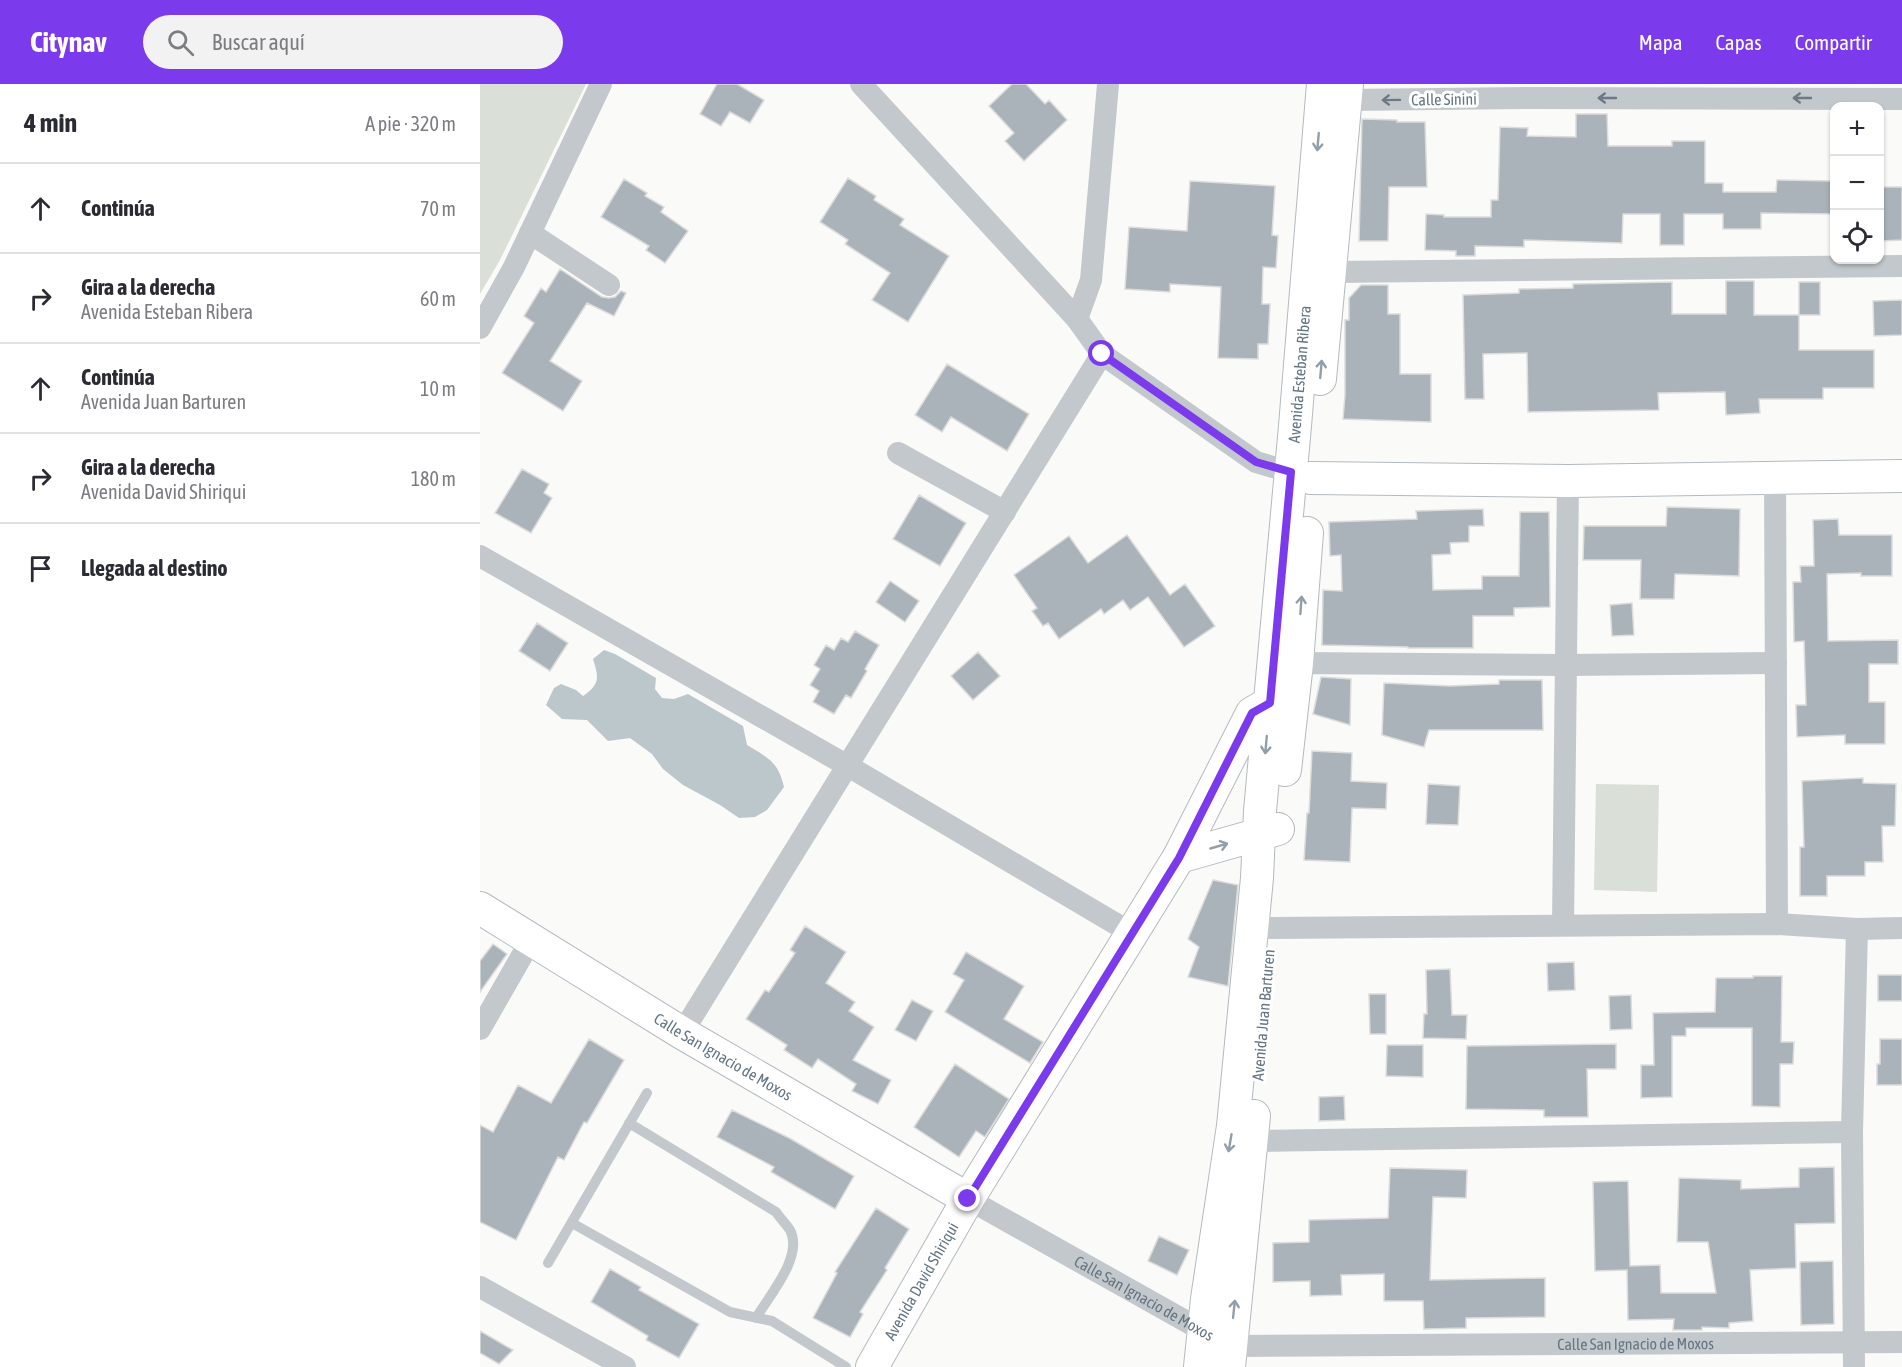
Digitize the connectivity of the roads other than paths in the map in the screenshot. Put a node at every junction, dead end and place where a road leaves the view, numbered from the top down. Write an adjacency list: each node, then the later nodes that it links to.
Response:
1 (601, 84): 9 (street)
2 (861, 84): 13 (street)
3 (1108, 84): 13 (street)
4 (1338, 89): 5 (street, Calle Sinini, one-way to 4); 11 (street, Avenida Esteban Ribera); 17 (street, Avenida Esteban Ribera, one-way to 17)
5 (1534, 91): 6 (street, Calle Sinini, one-way to 5)
6 (1702, 91): 7 (street, Calle Sinini, one-way to 6)
7 (1874, 91): 8 (street, Calle Sinini)
8 (1902, 99)
9 (530, 233): 12 (street); 14 (street)
10 (1902, 267): 11 (street)
11 (1330, 272): 17 (street, Avenida Esteban Ribera, one-way to 11)
12 (609, 285)
13 (1077, 319): 15 (street)
14 (480, 328)
15 (1102, 354): 17 (street); 21 (street)
16 (898, 453): 21 (street)
17 (1301, 475): 20 (street); 24 (street, Avenida Esteban Ribera)
18 (1902, 476): 19 (street)
19 (1775, 478): 20 (street); 23 (street)
20 (1568, 481): 25 (street)
21 (1005, 512): 27 (street)
22 (480, 556): 27 (street)
23 (1776, 663): 25 (street); 31 (street)
24 (1285, 664): 25 (street); 26 (street, Avenida Juan Barturen)
25 (1565, 665): 32 (street)
26 (1281, 704): 28 (street, Avenida Juan Barturen); 29 (street, Avenida David Shiriqui)
27 (849, 766): 36 (street); 39 (street)
28 (1269, 832): 29 (street, one-way to 28); 33 (street, Avenida Juan Barturen); 51 (street, Avenida Juan Barturen, one-way to 51)
29 (1179, 858): 36 (street, Avenida David Shiriqui)
30 (480, 909): 37 (street, Calle San Ignacio de Moxos)
31 (1777, 924): 32 (street); 35 (street)
32 (1563, 925): 33 (street)
33 (1271, 928): 43 (street, Avenida Juan Barturen)
34 (1902, 928): 35 (street)
35 (1857, 929): 42 (street)
36 (1133, 934): 44 (street, Avenida David Shiriqui)
37 (531, 940): 38 (street); 39 (street, Calle San Ignacio de Moxos)
38 (480, 1029)
39 (682, 1033): 44 (street, Calle San Ignacio de Moxos)
40 (647, 1093): 41 (lane)
41 (629, 1123): 45 (lane); 48 (lane)
42 (1852, 1132): 43 (street); 49 (street)
43 (1252, 1141): 51 (street, Avenida Juan Barturen, one-way to 43)
44 (968, 1199): 51 (street, Calle San Ignacio de Moxos); 54 (street, Avenida David Shiriqui)
45 (572, 1223): 46 (lane); 48 (lane)
46 (548, 1263)
47 (480, 1287): 52 (street)
48 (756, 1318): 53 (lane)
49 (1854, 1342): 50 (street, Calle San Ignacio de Moxos); 51 (street, Calle San Ignacio de Moxos); 56 (street)
50 (1902, 1342)
51 (1221, 1348): 55 (street, Avenida Juan Barturen)
52 (615, 1364)
53 (846, 1367)
54 (872, 1367)
55 (1200, 1367)
56 (1854, 1367)

